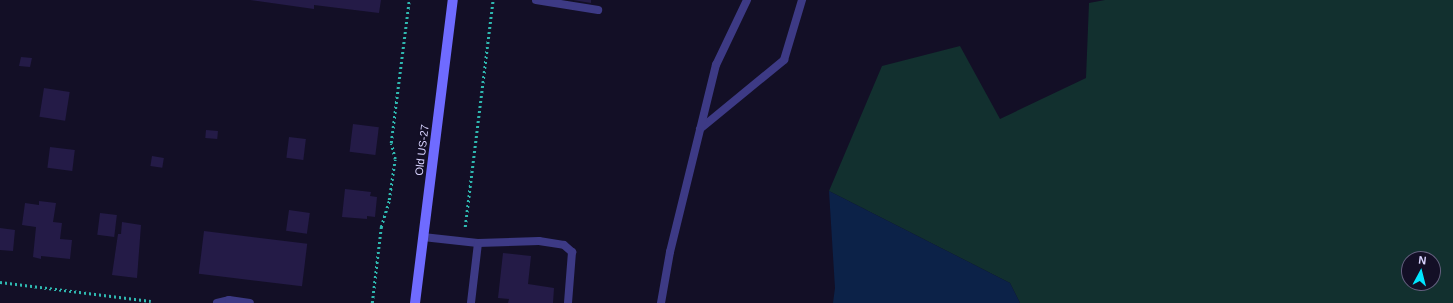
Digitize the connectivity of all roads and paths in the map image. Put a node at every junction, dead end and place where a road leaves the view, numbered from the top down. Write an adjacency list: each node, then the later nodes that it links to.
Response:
1 (409, 0): 16 (path)
2 (453, 0): 9 (main road, Old US-27)
3 (493, 0): 10 (path)
4 (536, 0): 7 (lane)
5 (747, 0): 8 (lane)
6 (802, 0): 8 (lane)
7 (598, 10)
8 (700, 129): 20 (lane)
9 (423, 237): 10 (lane); 17 (main road, Old US-27)
10 (464, 241): 11 (lane)
11 (478, 243): 18 (lane); 19 (lane)
12 (0, 282): 13 (path)
13 (150, 301)
14 (217, 303): 15 (lane)
15 (250, 303)
16 (372, 303)
17 (415, 303)
18 (471, 303)
19 (568, 303)
20 (661, 303)

